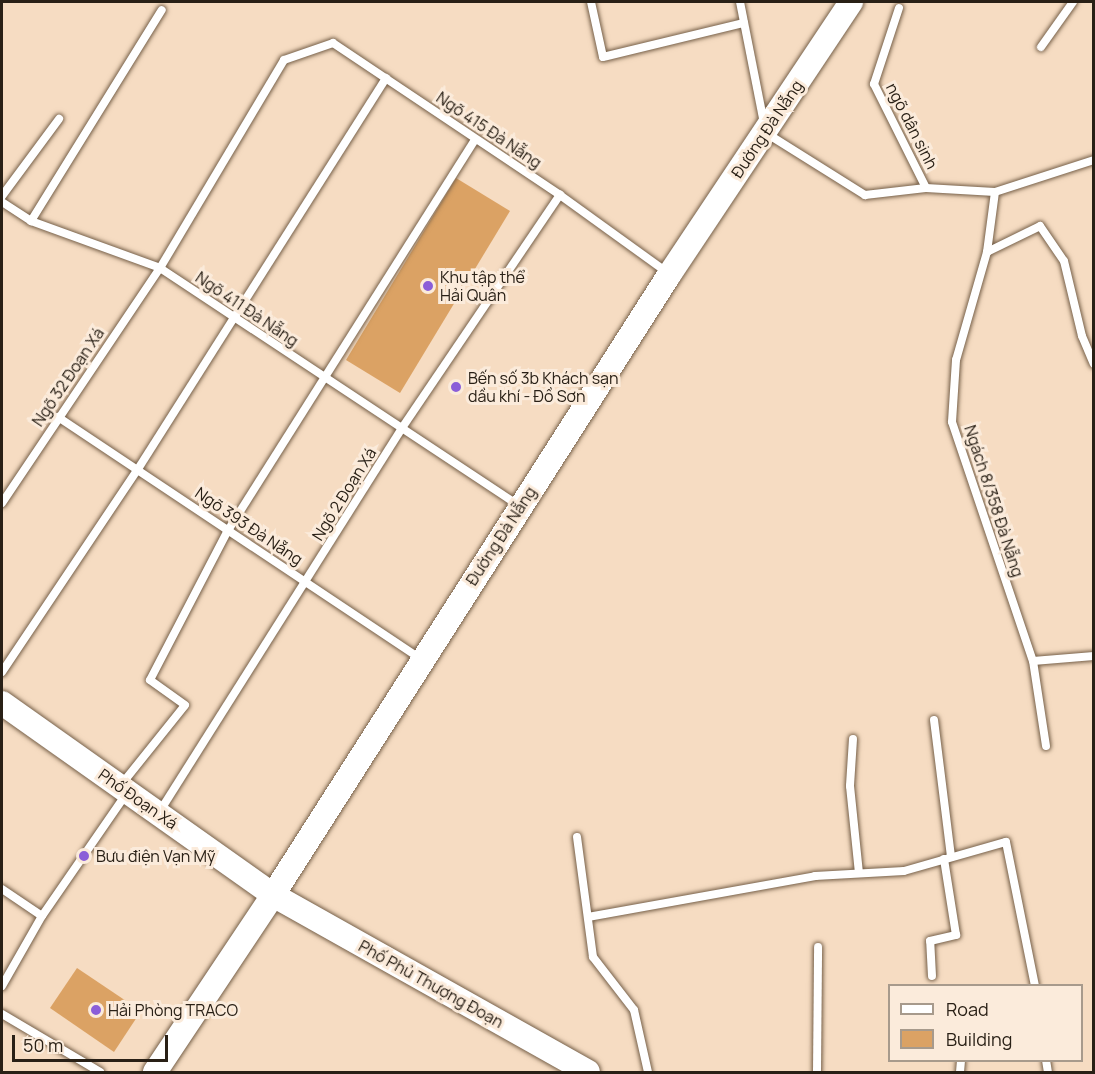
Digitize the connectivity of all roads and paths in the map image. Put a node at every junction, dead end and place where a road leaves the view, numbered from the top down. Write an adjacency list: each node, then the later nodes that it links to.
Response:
1 (591, 2): 7 (lane)
2 (740, 2): 7 (lane)
3 (851, 2): 11 (main road, Đường Đà Nẵng)
4 (1073, 2): 8 (lane)
5 (899, 8): 14 (lane, ngõ dân sinh)
6 (162, 10): 19 (lane)
7 (744, 23): 11 (lane)
8 (1041, 47)
9 (386, 78): 12 (lane, Ngõ 415 Đà Nẵng); 21 (lane, Ngõ 415 Đà Nẵng); 23 (lane)
10 (59, 119): 17 (lane)
11 (766, 133): 14 (lane); 22 (main road, Đường Đà Nẵng)
12 (475, 140): 16 (lane, Ngõ 415 Đà Nẵng); 25 (lane)
13 (1094, 160): 15 (lane)
14 (926, 188): 15 (lane)
15 (995, 192): 20 (lane, Ngách 8/358 Đà Nẵng)
16 (560, 195): 22 (lane, Ngõ 415 Đà Nẵng); 27 (lane, Ngõ 2 Đoạn Xá)
17 (2, 196)
18 (2, 202): 19 (lane, Ngõ 411 Đà Nẵng)
19 (31, 221): 21 (lane, Ngõ 411 Đà Nẵng)
20 (987, 252): 24 (lane); 35 (lane, Ngách 8/358 Đà Nẵng)
21 (160, 268): 23 (lane, Ngõ 411 Đà Nẵng); 26 (lane, Ngõ 32 Đoạn Xá)
22 (669, 275): 30 (main road, Đường Đà Nẵng)
23 (234, 316): 25 (lane, Ngõ 411 Đà Nẵng); 28 (lane)
24 (1094, 364)
25 (323, 378): 27 (lane, Ngõ 411 Đà Nẵng); 31 (lane)
26 (58, 417): 28 (lane, Ngõ 393 Đà Nẵng); 29 (lane, Ngõ 32 Đoạn Xá)
27 (402, 428): 30 (lane, Ngõ 411 Đà Nẵng); 32 (lane, Ngõ 2 Đoạn Xá)
28 (138, 469): 31 (lane, Ngõ 393 Đà Nẵng); 36 (lane)
29 (2, 503)
30 (520, 507): 34 (main road, Đường Đà Nẵng)
31 (227, 532): 32 (lane, Ngõ 393 Đà Nẵng); 41 (lane)
32 (307, 583): 34 (lane, Ngõ 393 Đà Nẵng); 42 (lane, Ngõ 2 Đoạn Xá)
33 (1094, 656): 35 (lane)
34 (422, 660): 47 (main road, Đường Đà Nẵng)
35 (1032, 661): 40 (lane, Ngách 8/358 Đà Nẵng)
36 (2, 672)
37 (2, 703): 41 (main road, Phố Đoạn Xá)
38 (934, 720): 44 (lane)
39 (853, 739): 45 (lane)
40 (1046, 746)
41 (124, 789): 42 (main road, Phố Đoạn Xá); 48 (lane)
42 (159, 813): 47 (main road, Phố Đoạn Xá)
43 (578, 837): 49 (lane)
44 (948, 858): 45 (lane); 51 (lane); 52 (lane)
45 (859, 873): 49 (lane)
46 (2, 889): 48 (lane)
47 (273, 895): 56 (main road, Đường Đà Nẵng); 57 (main road, Phố Phủ Thượng Đoạn)
48 (42, 916): 53 (lane)
49 (588, 917): 58 (lane)
50 (818, 947): 59 (lane)
51 (932, 976)
52 (1035, 984)
53 (2, 986)
54 (2, 1014): 55 (lane)
55 (100, 1072)
56 (155, 1072)
57 (588, 1072)
58 (648, 1072)
59 (817, 1072)

